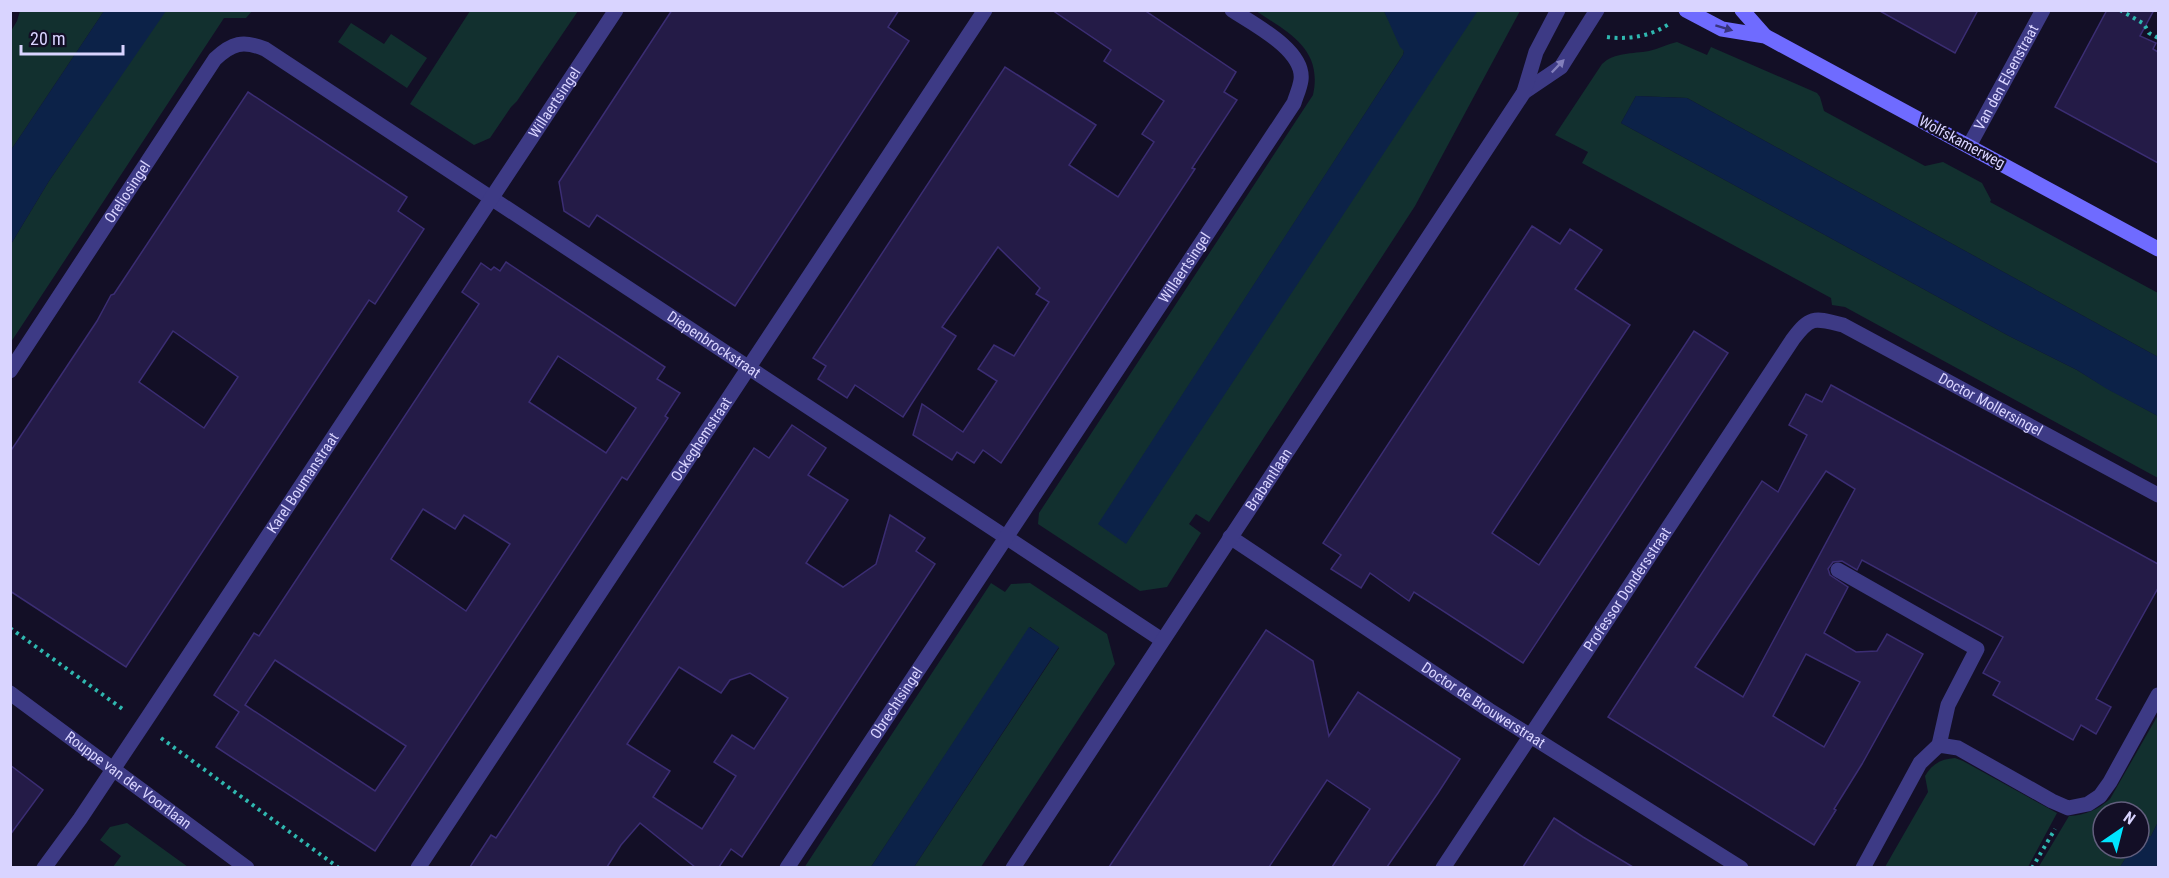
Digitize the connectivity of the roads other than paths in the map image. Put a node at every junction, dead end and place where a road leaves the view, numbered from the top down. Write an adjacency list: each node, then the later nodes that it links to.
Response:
1 (616, 10): 13 (street, Willaertsingel)
2 (985, 10): 16 (street, Ockeghemstraat)
3 (1232, 10): 19 (street, Willaertsingel)
4 (1558, 10): 11 (street, Brabantlaan)
5 (1597, 10): 11 (street, Brabantlaan, one-way to 5)
6 (1686, 10): 9 (main road, Wolfskamerweg, one-way to 9)
7 (1742, 10): 9 (main road, Wolfskamerweg)
8 (2043, 10): 12 (street, Van den Elsenstraat)
9 (1765, 36): 12 (main road, Wolfskamerweg)
10 (265, 49): 13 (street, Diepenbrockstraat); 17 (street, Oreliosingel)
11 (1524, 92): 20 (street, Brabantlaan)
12 (1969, 146): 14 (main road, Wolfskamerweg)
13 (492, 197): 16 (street, Diepenbrockstraat); 27 (street, Karel Boumanstraat)
14 (2158, 249)
15 (1819, 319): 18 (street, Doctor Mollersingel); 25 (street, Professor Dondersstraat)
16 (749, 368): 19 (street, Diepenbrockstraat); 30 (street, Ockeghemstraat)
17 (10, 370)
18 (2158, 495)
19 (1005, 537): 22 (street, Diepenbrockstraat); 31 (street, Obrechtsingel)
20 (1230, 537): 22 (street, Brabantlaan); 25 (street, Doctor de Brouwerstraat)
21 (1838, 570): 26 (street)
22 (1162, 640): 32 (street, Brabantlaan)
23 (10, 693): 27 (street, Rouppe van der Voortlaan)
24 (2158, 695): 26 (street)
25 (1530, 735): 33 (street, Professor Dondersstraat); 34 (street, Doctor de Brouwerstraat)
26 (1939, 746): 35 (street)
27 (113, 769): 28 (street, Karel Boumanstraat); 29 (street, Rouppe van der Voortlaan)
28 (44, 867)
29 (248, 867)
30 (418, 867)
31 (787, 867)
32 (1012, 867)
33 (1443, 867)
34 (1741, 867)
35 (1863, 867)

